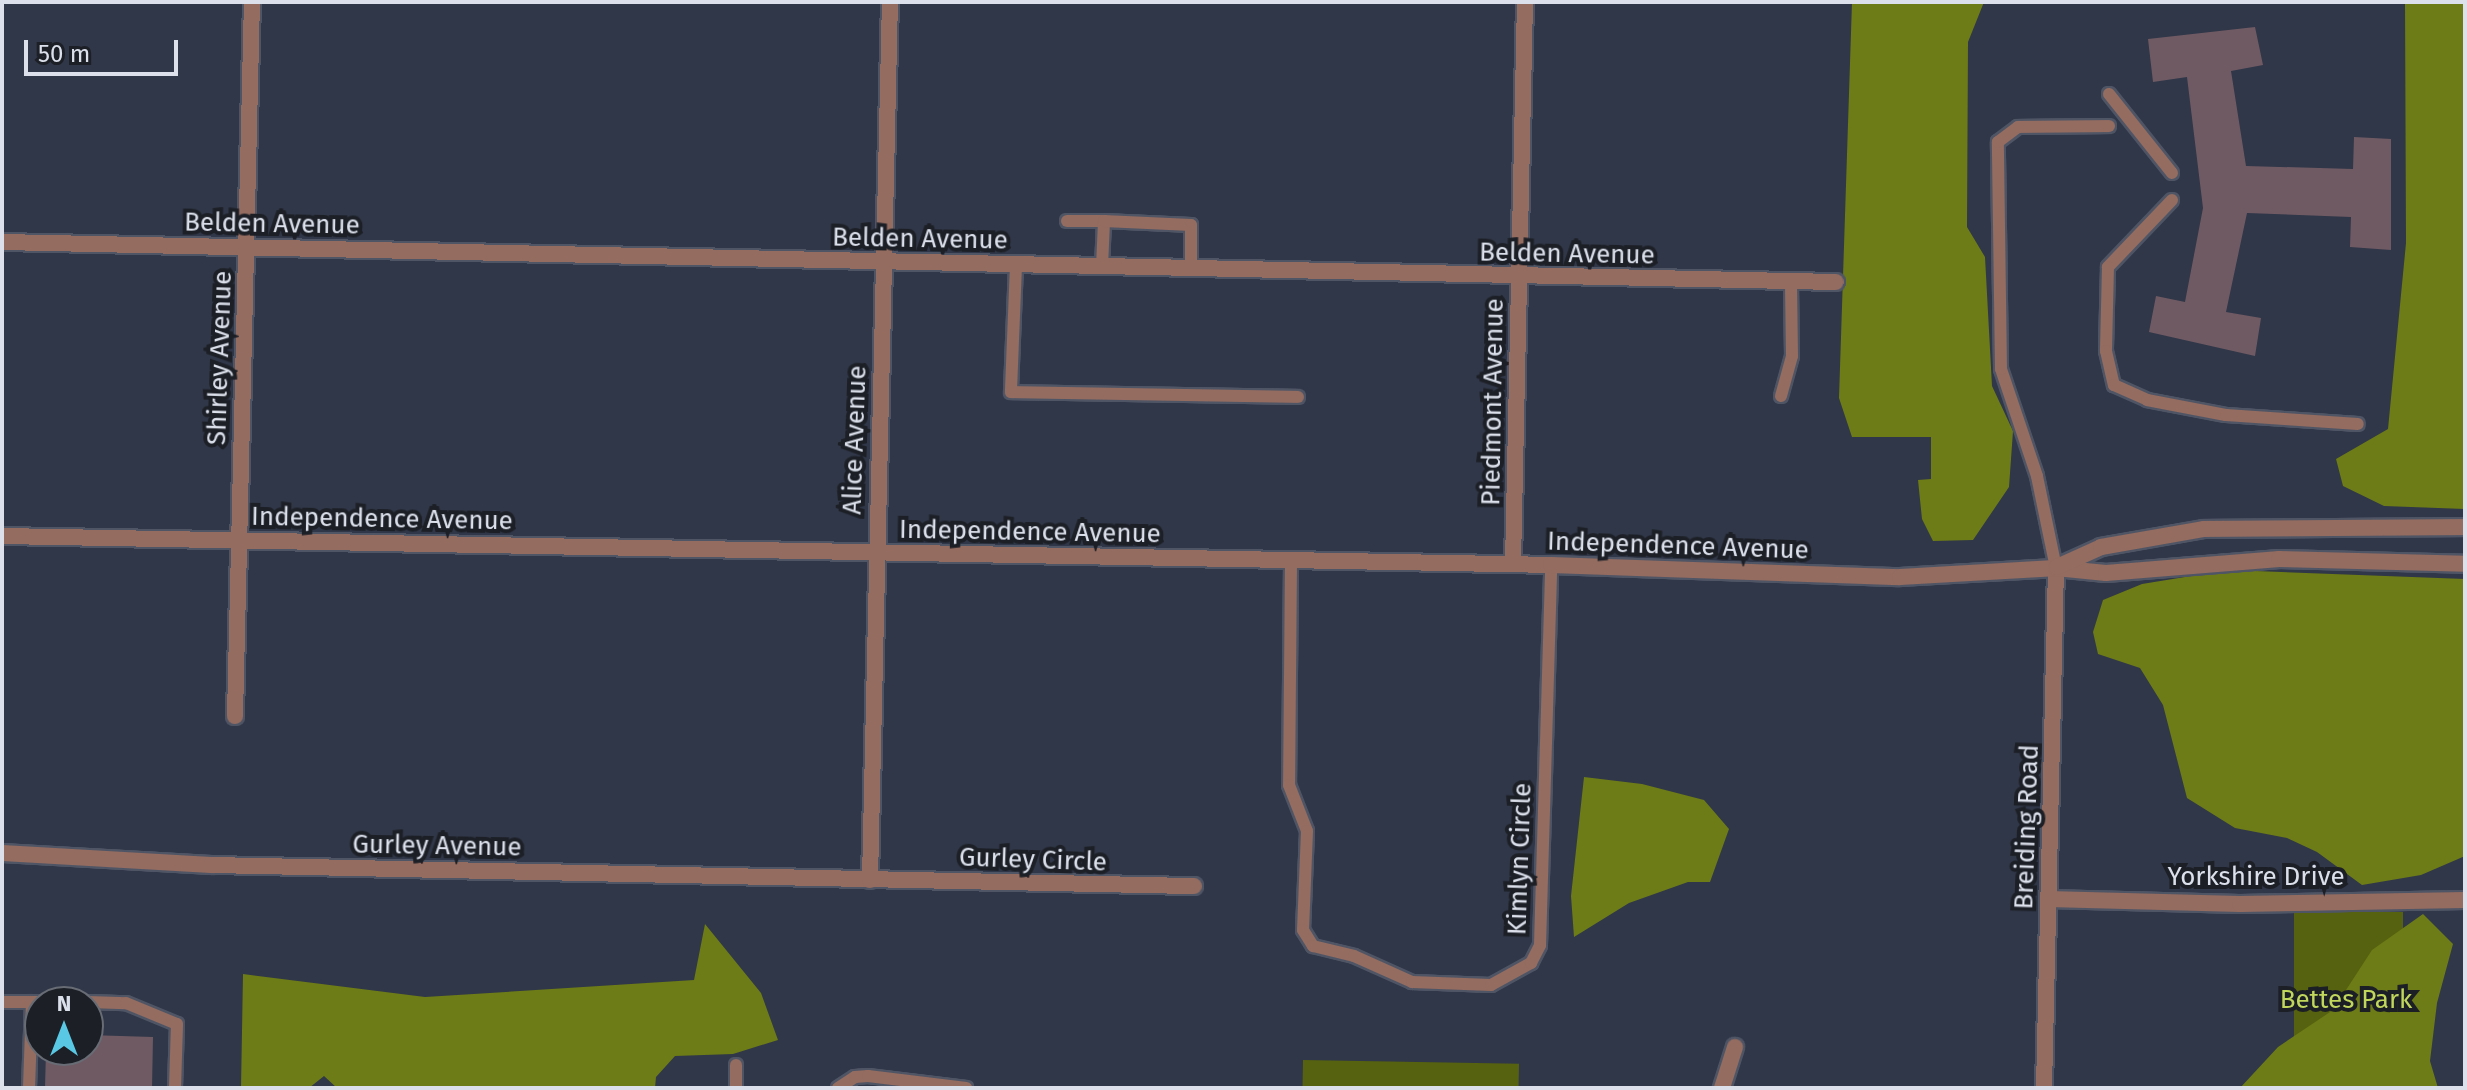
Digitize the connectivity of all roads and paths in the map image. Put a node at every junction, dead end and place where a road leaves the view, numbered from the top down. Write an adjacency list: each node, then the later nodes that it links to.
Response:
1 (252, 2): 11 (street, Shirley Avenue)
2 (890, 2): 12 (street, Alice Avenue)
3 (1525, 2): 16 (street, Piedmont Avenue)
4 (2109, 94): 6 (lane)
5 (2109, 126): 30 (lane)
6 (2172, 173)
7 (2172, 200): 21 (lane)
8 (1067, 221): 9 (lane)
9 (1104, 221): 14 (lane); 15 (lane)
10 (2, 242): 11 (street, Belden Avenue)
11 (247, 248): 12 (street, Belden Avenue); 24 (street, Shirley Avenue)
12 (884, 261): 13 (street, Belden Avenue); 25 (street, Alice Avenue)
13 (1016, 265): 14 (street, Belden Avenue); 20 (lane)
14 (1102, 267): 15 (street, Belden Avenue)
15 (1191, 269): 16 (street, Belden Avenue)
16 (1520, 277): 17 (street, Belden Avenue); 27 (street, Piedmont Avenue)
17 (1791, 282): 18 (street, Belden Avenue); 19 (lane)
18 (1836, 282)
19 (1781, 396)
20 (1298, 397)
21 (2358, 424)
22 (2465, 527): 30 (street, Independence Avenue)
23 (2, 536): 24 (street, Independence Avenue)
24 (239, 540): 25 (street, Independence Avenue); 31 (street, Shirley Avenue)
25 (876, 552): 26 (street, Independence Avenue); 33 (street, Alice Avenue)
26 (1291, 562): 27 (street, Independence Avenue); 29 (lane, Kimlyn Circle)
27 (1513, 564): 29 (street, Independence Avenue)
28 (2465, 564): 30 (street, Independence Avenue)
29 (1551, 565): 30 (street, Independence Avenue)
30 (2056, 568): 35 (street, Breiding Road)
31 (235, 716)
32 (2, 853): 33 (street, Gurley Avenue)
33 (870, 880): 34 (street, Gurley Circle)
34 (1194, 886)
35 (2048, 899): 36 (street, Yorkshire Drive); 49 (street, Breiding Road)
36 (2465, 900)
37 (2, 1002): 38 (lane)
38 (24, 1002)
39 (104, 1002): 44 (lane)
40 (1735, 1047): 48 (street)
41 (736, 1065): 45 (lane)
42 (31, 1066): 43 (lane)
43 (29, 1088)
44 (175, 1088)
45 (736, 1088)
46 (838, 1088): 47 (lane)
47 (966, 1088)
48 (1722, 1088)
49 (2044, 1088)

